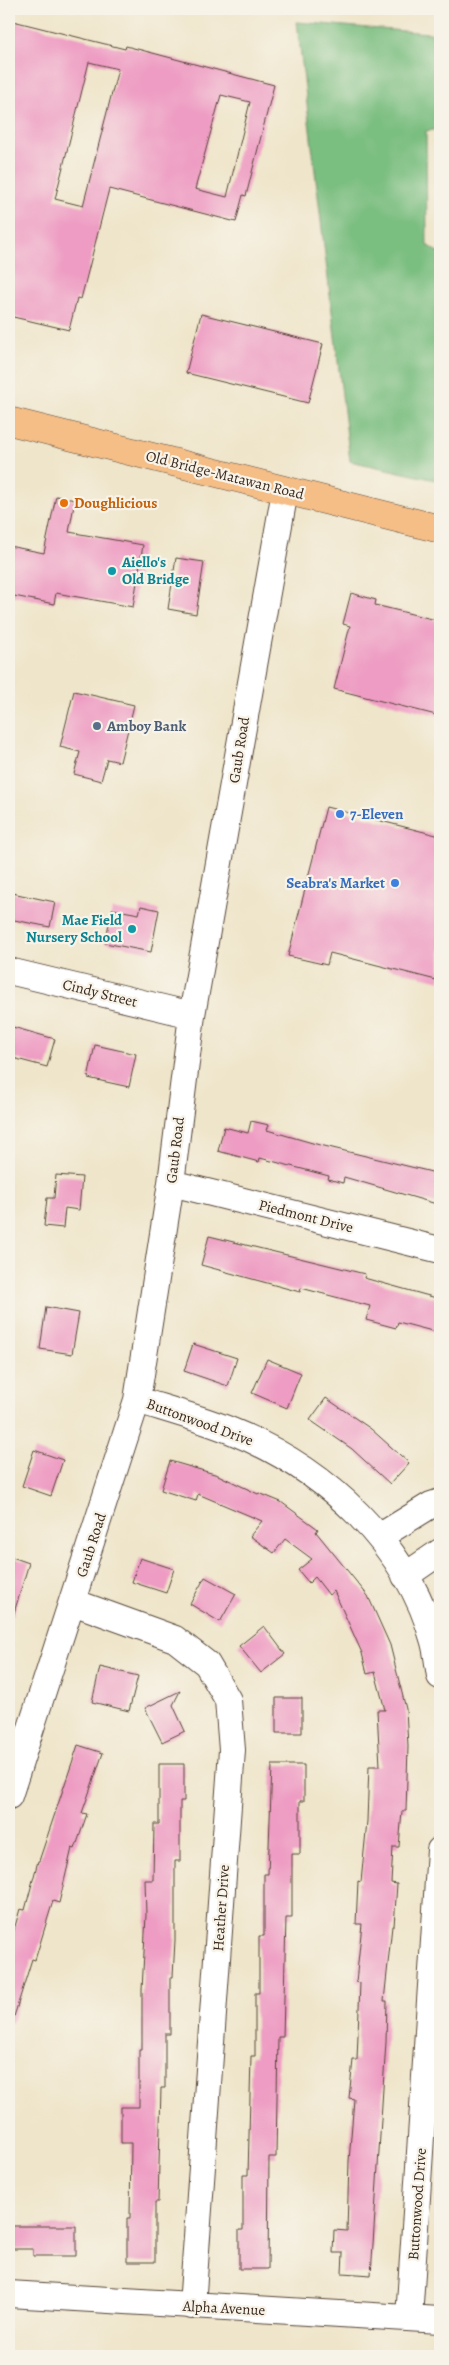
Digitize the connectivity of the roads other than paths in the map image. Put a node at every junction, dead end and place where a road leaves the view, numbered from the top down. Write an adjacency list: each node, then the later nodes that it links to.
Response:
1 (9, 421): 2 (main road, Old Bridge-Matawan Road)
2 (285, 490): 3 (main road, Old Bridge-Matawan Road); 5 (street, Gaub Road)
3 (440, 529)
4 (9, 970): 5 (street, Cindy Street)
5 (192, 1015): 6 (street, Gaub Road)
6 (171, 1182): 7 (street, Piedmont Drive); 8 (street, Gaub Road)
7 (440, 1250)
8 (137, 1400): 10 (street, Buttonwood Drive); 13 (street, Gaub Road)
9 (440, 1502): 10 (street)
10 (379, 1537): 12 (street, Buttonwood Drive)
11 (440, 1552): 12 (street)
12 (405, 1576): 14 (street, Buttonwood Drive)
13 (73, 1602): 15 (street, Gaub Road); 18 (street, Heather Drive)
14 (440, 1676)
15 (9, 1796)
16 (440, 1850): 19 (street, Buttonwood Drive)
17 (9, 2294): 18 (street, Alpha Avenue)
18 (192, 2306): 19 (street, Alpha Avenue)
19 (409, 2318): 20 (street, Alpha Avenue)
20 (440, 2320)

